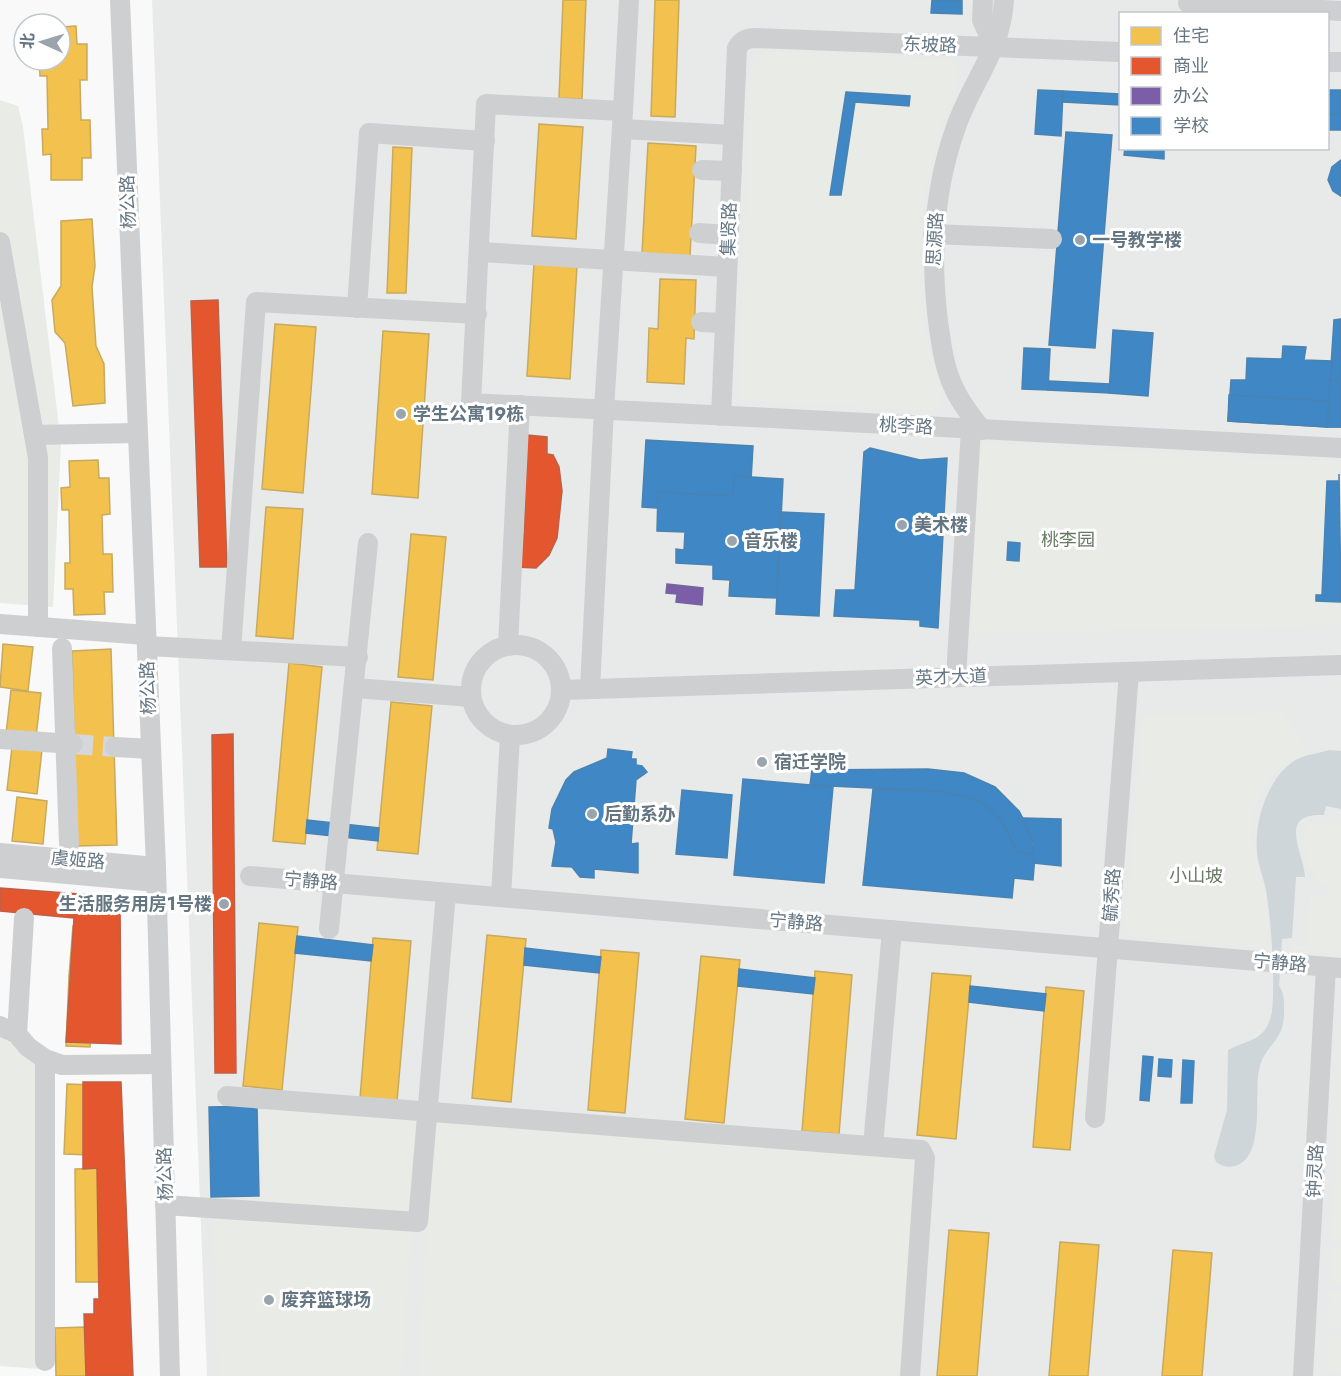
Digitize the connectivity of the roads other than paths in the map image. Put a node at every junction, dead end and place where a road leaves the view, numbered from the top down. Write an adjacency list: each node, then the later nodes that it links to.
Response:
1 (120, 0): 31 (street, 杨公路)
2 (629, 0): 10 (street)
3 (983, 0): 8 (street)
4 (1004, 0): 8 (street, 思源路)
5 (1188, 5): 6 (street)
6 (1341, 11)
7 (740, 43): 8 (street, 东坡路); 11 (street, 集贤路)
8 (995, 48): 9 (street, 东坡路); 16 (street, 思源路)
9 (1119, 52)
10 (623, 120): 11 (street); 12 (street); 21 (street)
11 (733, 135): 14 (street, 集贤路)
12 (485, 141): 20 (street); 23 (street)
13 (702, 170): 14 (street)
14 (732, 171): 17 (street, 集贤路)
15 (699, 233): 17 (street)
16 (933, 234): 18 (street); 30 (street, 思源路)
17 (729, 235): 22 (street, 集贤路)
18 (1052, 239)
19 (0, 242): 32 (street)
20 (480, 252): 21 (street); 24 (street)
21 (614, 260): 22 (street); 28 (street)
22 (728, 267): 26 (street, 集贤路)
23 (357, 308): 24 (street); 40 (street)
24 (477, 315): 27 (street, 桃李路)
25 (701, 322): 26 (street)
26 (725, 323): 29 (street, 集贤路)
27 (520, 405): 28 (street, 桃李路); 38 (street)
28 (604, 410): 29 (street, 桃李路); 46 (street)
29 (721, 416): 30 (street, 桃李路)
30 (977, 429): 33 (street, 桃李路); 44 (street)
31 (137, 433): 32 (street); 37 (street, 杨公路)
32 (34, 435): 36 (street)
33 (1341, 448)
34 (368, 543): 41 (street)
35 (0, 624): 36 (street)
36 (38, 627): 37 (street)
37 (146, 640): 40 (street); 53 (street, 杨公路)
38 (508, 646): 47 (street); 48 (street)
39 (62, 648): 51 (street)
40 (231, 650): 41 (street)
41 (358, 657): 45 (street)
42 (1341, 665): 43 (street, 英才大道)
43 (1129, 672): 44 (street, 英才大道); 65 (street, 毓秀路)
44 (956, 677): 46 (street, 英才大道)
45 (355, 688): 48 (street); 59 (street)
46 (590, 689): 47 (street, 英才大道)
47 (562, 690): 49 (street)
48 (471, 697): 49 (street)
49 (510, 736): 61 (street)
50 (0, 739): 51 (street)
51 (69, 743): 54 (street)
52 (115, 747): 53 (street)
53 (151, 749): 57 (street, 杨公路)
54 (69, 844)
55 (0, 853): 57 (street, 虞姬路)
56 (0, 868): 57 (street)
57 (156, 874): 69 (street, 杨公路)
58 (250, 876): 59 (street, 宁静路)
59 (334, 883): 60 (street, 宁静路); 63 (street)
60 (446, 893): 61 (street, 宁静路); 71 (street)
61 (501, 897): 64 (street, 宁静路)
62 (24, 918): 67 (street)
63 (328, 929)
64 (892, 930): 65 (street, 宁静路); 73 (street)
65 (1108, 948): 66 (street, 宁静路); 72 (street, 毓秀路)
66 (1334, 967): 78 (street, 钟灵路)
67 (8, 1030): 68 (street)
68 (45, 1059): 69 (street); 75 (street)
69 (161, 1064): 74 (street, 杨公路)
70 (227, 1096): 71 (street)
71 (427, 1112): 73 (street); 74 (street)
72 (1095, 1118)
73 (873, 1146): 77 (street)
74 (165, 1205): 76 (street, 杨公路)
75 (45, 1361)
76 (170, 1376)
77 (910, 1376)
78 (1303, 1376)

